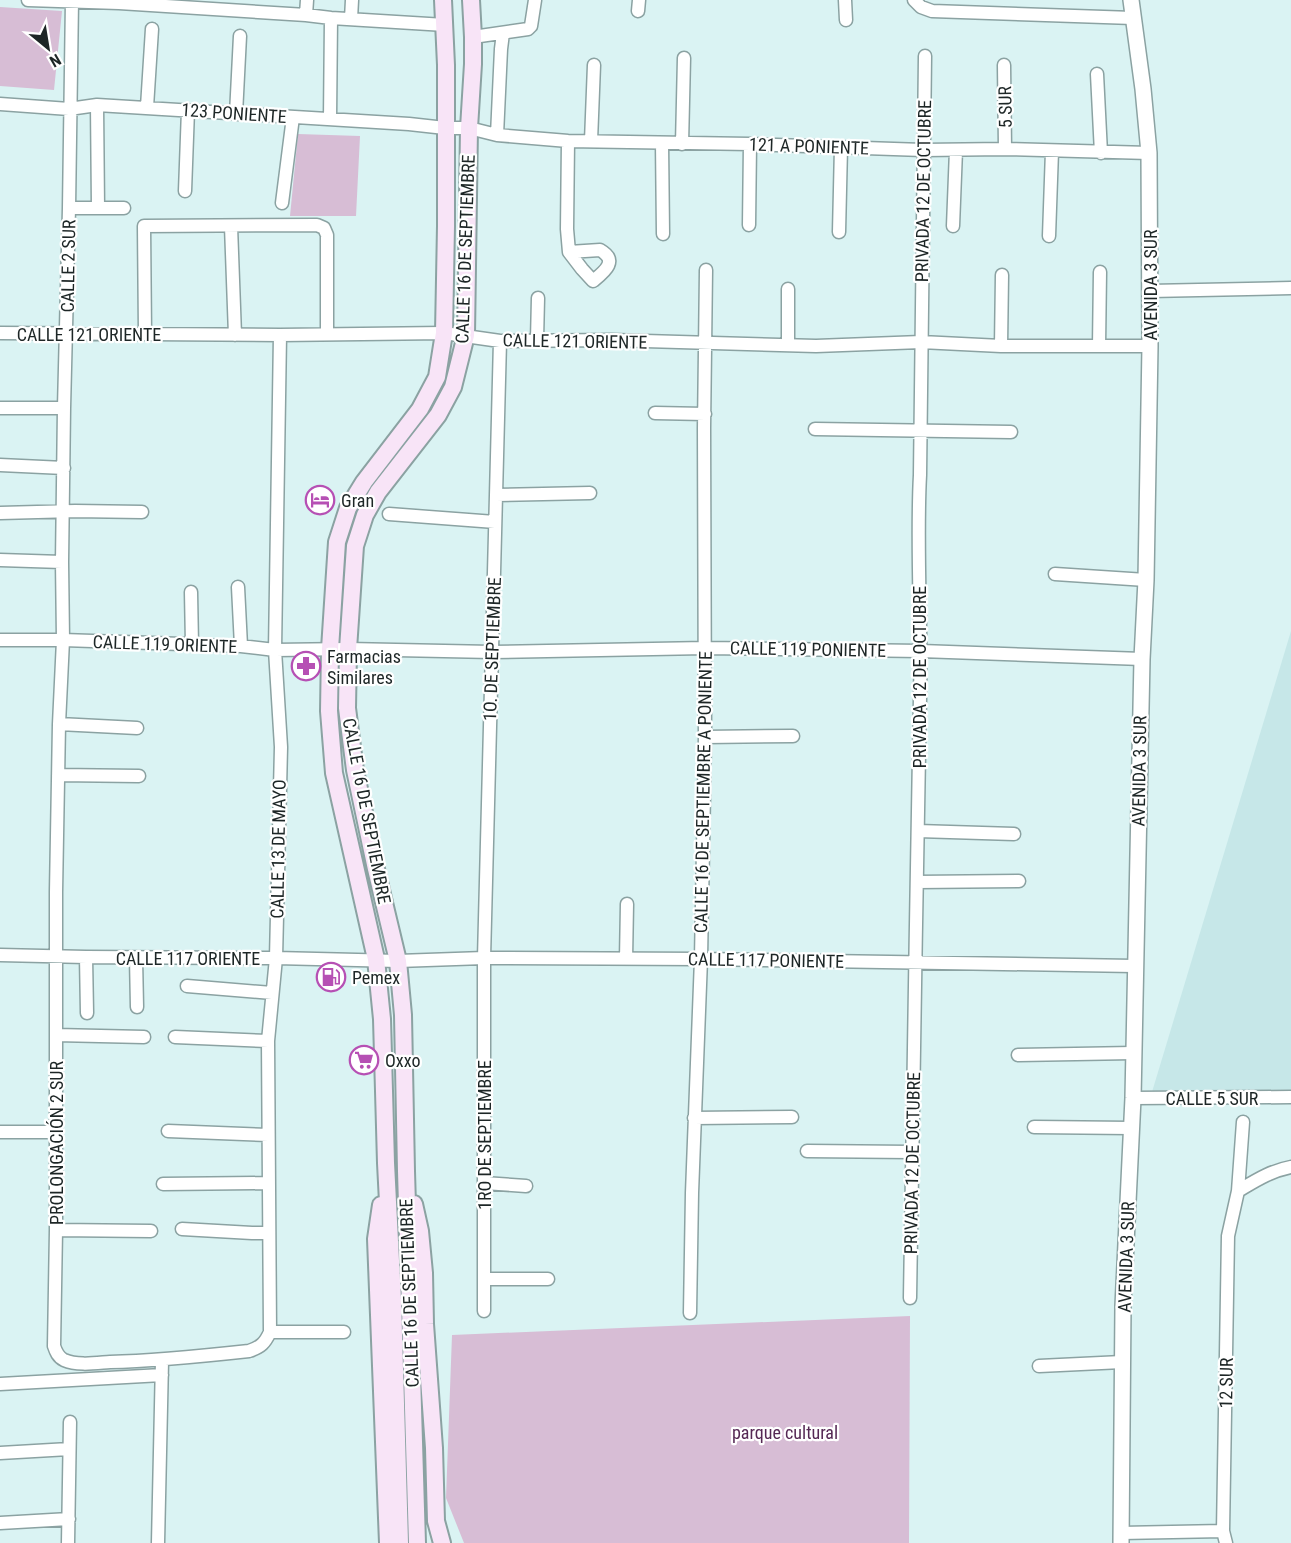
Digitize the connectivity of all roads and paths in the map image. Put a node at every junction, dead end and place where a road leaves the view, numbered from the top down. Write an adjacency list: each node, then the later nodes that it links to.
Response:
1 (28, 0): 10 (street)
2 (307, 0): 13 (street)
3 (352, 0): 16 (street)
4 (443, 0): 18 (main road, CALLE 16 DE SEPTIEMBRE)
5 (471, 0): 22 (main road, CALLE 16 DE SEPTIEMBRE)
6 (535, 0): 20 (street)
7 (845, 0): 17 (street)
8 (914, 0): 15 (street)
9 (1131, 0): 15 (street, AVENIDA 3 SUR)
10 (72, 1): 11 (street); 31 (street, CALLE 2 SUR)
11 (119, 1): 12 (street)
12 (232, 5): 13 (street)
13 (306, 15): 14 (street)
14 (331, 18): 16 (street); 35 (street)
15 (1133, 18): 50 (street, AVENIDA 3 SUR)
16 (351, 19): 18 (street)
17 (846, 20)
18 (445, 24): 36 (main road, CALLE 16 DE SEPTIEMBRE)
19 (152, 29): 30 (street)
20 (503, 33): 22 (street); 38 (street)
21 (240, 36): 33 (street)
22 (473, 37): 37 (main road, CALLE 16 DE SEPTIEMBRE)
23 (925, 56): 46 (street, PRIVADA 12 DE OCTUBRE)
24 (684, 58): 42 (street)
25 (594, 65): 40 (street)
26 (1004, 65): 45 (street, 5 SUR)
27 (1097, 74): 49 (street)
28 (0, 104): 31 (street, 123 PONIENTE)
29 (97, 105): 30 (street, 123 PONIENTE); 31 (street, 123 PONIENTE); 54 (street)
30 (147, 107): 32 (street, 123 PONIENTE)
31 (69, 109): 53 (street, CALLE 2 SUR)
32 (188, 110): 33 (street, 123 PONIENTE); 51 (street)
33 (236, 114): 34 (street, 123 PONIENTE)
34 (293, 117): 35 (street, 123 PONIENTE); 52 (street)
35 (330, 119): 36 (street, 123 PONIENTE)
36 (445, 128): 37 (street, 123 PONIENTE); 71 (main road, CALLE 16 DE SEPTIEMBRE)
37 (469, 128): 38 (street, 121 A PONIENTE); 77 (main road, CALLE 16 DE SEPTIEMBRE)
38 (497, 135): 39 (street, 121 A PONIENTE)
39 (568, 141): 40 (street, 121 A PONIENTE); 62 (street)
40 (591, 141): 41 (street, 121 A PONIENTE)
41 (662, 143): 42 (street, 121 A PONIENTE); 60 (street)
42 (682, 144): 43 (street, 121 A PONIENTE)
43 (750, 144): 44 (street, 121 A PONIENTE); 56 (street)
44 (841, 147): 46 (street, 121 A PONIENTE); 59 (street)
45 (1005, 149): 47 (street, 121 A PONIENTE); 48 (street, 121 A PONIENTE)
46 (923, 150): 47 (street, 121 A PONIENTE); 80 (street, PRIVADA 12 DE OCTUBRE)
47 (956, 150): 58 (street)
48 (1052, 151): 49 (street, 121 A PONIENTE); 61 (street)
49 (1101, 153): 50 (street, 121 A PONIENTE)
50 (1149, 153): 68 (street, AVENIDA 3 SUR)
51 (185, 191)
52 (282, 203)
53 (69, 208): 54 (street); 72 (street, CALLE 2 SUR)
54 (98, 208): 55 (street)
55 (124, 208)
56 (749, 225)
57 (231, 226): 73 (street); 74 (street); 75 (street)
58 (953, 226)
59 (839, 232)
60 (663, 234)
61 (1049, 236)
62 (570, 252)
63 (706, 270): 81 (street, CALLE 16 DE SEPTIEMBRE A PONIENTE)
64 (1100, 272): 84 (street)
65 (1002, 275): 83 (street)
66 (1291, 288): 68 (street)
67 (788, 289): 82 (street)
68 (1150, 291): 85 (street, AVENIDA 3 SUR)
69 (538, 298): 78 (street)
70 (0, 333): 72 (street, CALLE 121 ORIENTE)
71 (444, 333): 74 (street, CALLE 121 ORIENTE); 77 (street, CALLE 121 ORIENTE); 113 (main road, CALLE 16 DE SEPTIEMBRE)
72 (66, 334): 73 (street, CALLE 121 ORIENTE); 87 (street, CALLE 2 SUR)
73 (145, 334): 75 (street, CALLE 121 ORIENTE)
74 (327, 334): 76 (street, CALLE 121 ORIENTE)
75 (235, 335): 76 (street, CALLE 121 ORIENTE)
76 (280, 335): 115 (street, CALLE 13 DE MAYO)
77 (466, 335): 79 (street, CALLE 121 ORIENTE); 114 (main road, CALLE 16 DE SEPTIEMBRE)
78 (537, 340): 79 (street, CALLE 121 ORIENTE); 81 (street, CALLE 121 ORIENTE)
79 (500, 341): 96 (street, 1O. DE SEPTIEMBRE)
80 (921, 342): 82 (street, CALLE 121 ORIENTE); 83 (street, CALLE 121 ORIENTE); 91 (street, PRIVADA 12 DE OCTUBRE)
81 (705, 343): 82 (street, CALLE 121 ORIENTE); 89 (street, CALLE 16 DE SEPTIEMBRE A PONIENTE)
82 (788, 345)
83 (1001, 345): 84 (street, CALLE 121 ORIENTE)
84 (1099, 346): 85 (street, CALLE 121 ORIENTE)
85 (1150, 346): 105 (street, AVENIDA 3 SUR)
86 (0, 408): 87 (street)
87 (64, 408): 94 (street, CALLE 2 SUR)
88 (655, 413): 89 (street)
89 (705, 414): 112 (street, CALLE 16 DE SEPTIEMBRE A PONIENTE)
90 (815, 429): 91 (street)
91 (921, 430): 92 (street); 116 (street, PRIVADA 12 DE OCTUBRE)
92 (1011, 432)
93 (0, 465): 94 (street)
94 (64, 468): 99 (street, CALLE 2 SUR)
95 (590, 493): 96 (street)
96 (496, 495): 101 (street, 1O. DE SEPTIEMBRE)
97 (142, 512): 99 (street)
98 (0, 513): 99 (street)
99 (63, 513): 103 (street, CALLE 2 SUR)
100 (389, 514): 101 (street)
101 (495, 522): 117 (street, 1O. DE SEPTIEMBRE)
102 (0, 560): 103 (street)
103 (62, 562): 109 (street, CALLE 2 SUR)
104 (1055, 574): 105 (street)
105 (1146, 580): 118 (street, AVENIDA 3 SUR)
106 (238, 587): 111 (street)
107 (191, 592): 110 (street)
108 (0, 640): 109 (street, CALLE 119 ORIENTE)
109 (63, 640): 110 (street, CALLE 119 ORIENTE); 119 (street, PROLONGACIÓN 2 SUR)
110 (192, 645): 111 (street, CALLE 119 ORIENTE)
111 (241, 646): 115 (street, CALLE 119 ORIENTE)
112 (705, 648): 116 (street, CALLE 119 PONIENTE); 117 (street, CALLE 119 PONIENTE); 122 (street, CALLE 16 DE SEPTIEMBRE A PONIENTE)
113 (330, 649): 114 (street, CALLE 119 PONIENTE); 115 (street, CALLE 119 ORIENTE); 138 (main road, CALLE 16 DE SEPTIEMBRE)
114 (348, 649): 117 (street, CALLE 119 PONIENTE); 139 (main road, CALLE 16 DE SEPTIEMBRE)
115 (275, 650): 134 (street, CALLE 13 DE MAYO)
116 (921, 651): 118 (street, CALLE 119 PONIENTE); 125 (street, PRIVADA 12 DE OCTUBRE)
117 (492, 652): 135 (street, 1O. DE SEPTIEMBRE)
118 (1142, 659): 141 (street, AVENIDA 3 SUR)
119 (59, 724): 120 (street); 123 (street, PROLONGACIÓN 2 SUR)
120 (137, 728)
121 (793, 736): 122 (street)
122 (705, 737): 137 (street, CALLE 16 DE SEPTIEMBRE A PONIENTE)
123 (58, 775): 124 (street); 131 (street, PROLONGACIÓN 2 SUR)
124 (139, 776)
125 (918, 831): 126 (street); 128 (street, PRIVADA 12 DE OCTUBRE)
126 (1014, 834)
127 (1019, 881): 128 (street)
128 (917, 882): 140 (street, PRIVADA 12 DE OCTUBRE)
129 (627, 904): 136 (street)
130 (0, 955): 131 (street, CALLE 117 ORIENTE)
131 (56, 957): 132 (street, CALLE 117 ORIENTE); 146 (street, PROLONGACIÓN 2 SUR)
132 (86, 957): 133 (street, CALLE 117 ORIENTE); 145 (street)
133 (136, 958): 134 (street, CALLE 117 ORIENTE); 144 (street)
134 (276, 958): 138 (street, CALLE 117 ORIENTE); 143 (street, CALLE 13 DE MAYO)
135 (484, 958): 136 (street, CALLE 117 PONIENTE); 139 (street, CALLE 117 PONIENTE); 170 (street, 1RO DE SEPTIEMBRE)
136 (626, 959): 137 (street, CALLE 117 PONIENTE)
137 (701, 959): 140 (street, CALLE 117 PONIENTE); 155 (street, CALLE 16 DE SEPTIEMBRE A PONIENTE)
138 (376, 960): 139 (street, CALLE 117 ORIENTE); 165 (main road, CALLE 16 DE SEPTIEMBRE)
139 (398, 961): 167 (main road, CALLE 16 DE SEPTIEMBRE)
140 (915, 962): 141 (street, CALLE 117 PONIENTE); 164 (street, PRIVADA 12 DE OCTUBRE)
141 (1134, 966): 150 (street, AVENIDA 3 SUR)
142 (187, 986): 143 (street)
143 (272, 993): 149 (street, CALLE 13 DE MAYO)
144 (137, 1007)
145 (87, 1013)
146 (56, 1035): 147 (street); 161 (street, PROLONGACIÓN 2 SUR)
147 (144, 1037)
148 (175, 1037): 149 (street)
149 (268, 1041): 162 (street, CALLE 13 DE MAYO)
150 (1133, 1053): 151 (street); 153 (street, AVENIDA 3 SUR)
151 (1018, 1055)
152 (1291, 1097): 153 (street, CALLE 5 SUR)
153 (1133, 1098): 158 (street, AVENIDA 3 SUR)
154 (792, 1117): 155 (street)
155 (694, 1118): 182 (street, CALLE 16 DE SEPTIEMBRE A PONIENTE)
156 (1243, 1122): 172 (street, 12 SUR)
157 (1034, 1127): 158 (street)
158 (1131, 1128): 186 (street, AVENIDA 3 SUR)
159 (168, 1131): 162 (street)
160 (0, 1132): 161 (street)
161 (55, 1132): 174 (street, PROLONGACIÓN 2 SUR)
162 (268, 1135): 169 (street, CALLE 13 DE MAYO)
163 (807, 1151): 164 (street)
164 (912, 1152): 179 (street, PRIVADA 12 DE OCTUBRE)
165 (386, 1163): 180 (main road, CALLE 16 DE SEPTIEMBRE); 199 (main road)
166 (1291, 1167): 172 (street)
167 (406, 1171): 180 (main road, CALLE 16 DE SEPTIEMBRE); 202 (main road)
168 (163, 1184): 169 (street)
169 (268, 1184): 176 (street, CALLE 13 DE MAYO)
170 (484, 1184): 171 (street); 177 (street, 1RO DE SEPTIEMBRE)
171 (526, 1186)
172 (1238, 1191): 195 (street, 12 SUR)
173 (182, 1229): 176 (street)
174 (56, 1230): 175 (street); 185 (street, PROLONGACIÓN 2 SUR)
175 (151, 1231)
176 (269, 1233): 183 (street, CALLE 13 DE MAYO)
177 (484, 1279): 178 (street); 181 (street, 1RO DE SEPTIEMBRE)
178 (548, 1279)
179 (910, 1298)
180 (401, 1300): 200 (main road, CALLE 16 DE SEPTIEMBRE); 201 (main road, CALLE 16 DE SEPTIEMBRE)
181 (484, 1311)
182 (690, 1313)
183 (270, 1332): 184 (street); 185 (street)
184 (344, 1332)
185 (162, 1361): 188 (street)
186 (1122, 1362): 187 (street); 196 (street, AVENIDA 3 SUR)
187 (1039, 1366)
188 (162, 1375): 189 (street); 198 (street)
189 (0, 1384)
190 (70, 1422): 191 (street)
191 (69, 1449): 192 (street); 193 (street)
192 (0, 1453)
193 (69, 1519): 194 (street); 197 (street)
194 (0, 1523)
195 (1225, 1537): 196 (street)
196 (1121, 1538)
197 (68, 1543)
198 (158, 1543)
199 (388, 1543)
200 (400, 1543)
201 (417, 1543)
202 (442, 1543)

